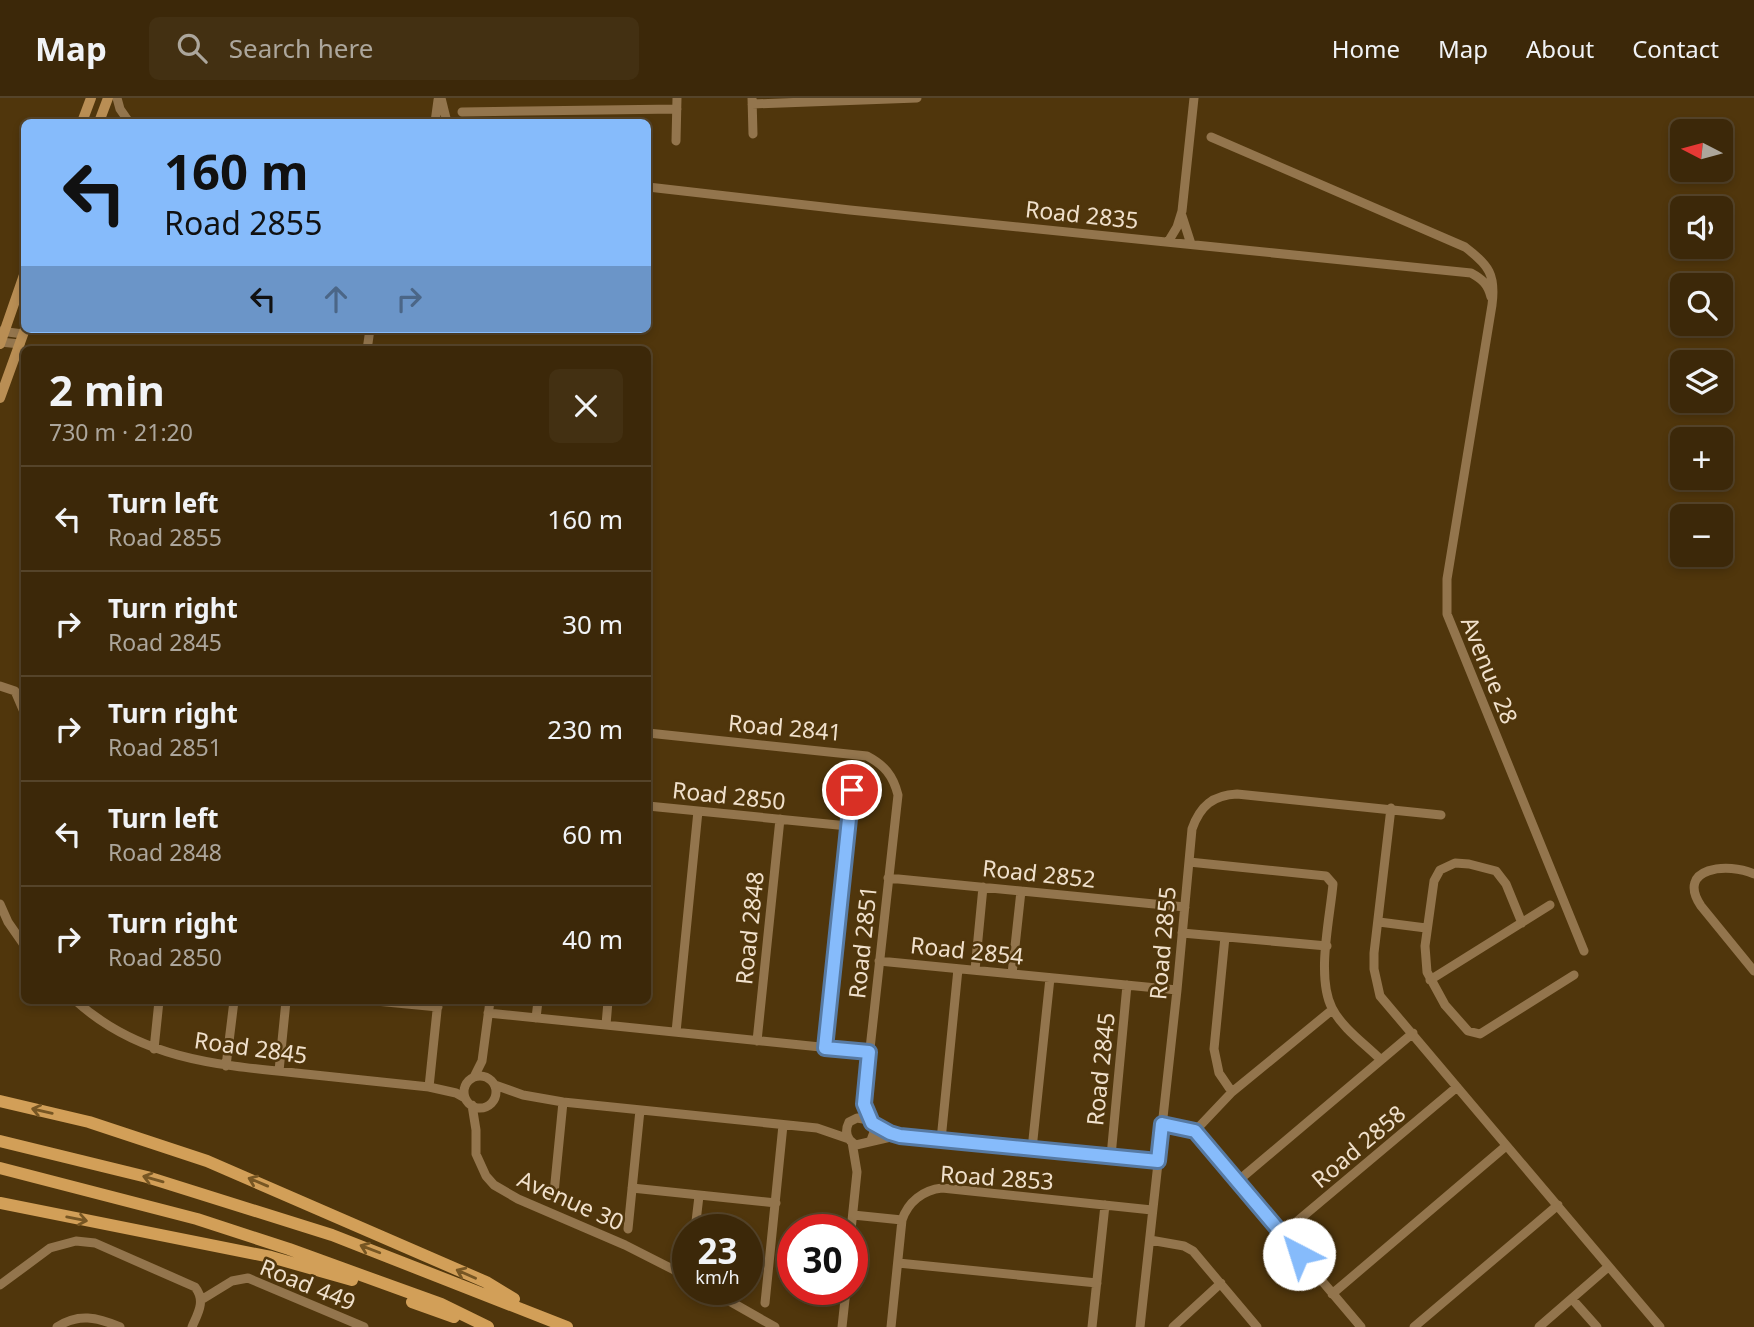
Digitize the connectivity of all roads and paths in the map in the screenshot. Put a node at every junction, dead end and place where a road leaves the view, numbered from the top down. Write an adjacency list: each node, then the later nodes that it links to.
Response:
1 (91, 98): 11 (main road)
2 (108, 98): 12 (main road)
3 (117, 98): 13 (street)
4 (439, 98): 14 (street); 15 (street)
5 (677, 98): 9 (street)
6 (917, 98): 8 (street)
7 (1194, 98): 20 (street)
8 (752, 101): 16 (street)
9 (677, 109): 10 (street); 18 (street)
10 (462, 112)
11 (83, 119)
12 (100, 119)
13 (128, 119)
14 (436, 119)
15 (446, 119)
16 (753, 134)
17 (1212, 137): 25 (street, Avenue 28)
18 (676, 141)
19 (651, 187): 21 (street, Road 2835)
20 (1182, 211): 21 (street); 22 (street)
21 (1168, 242): 22 (street, Road 2835)
22 (1191, 244): 25 (street, Road 2835)
23 (21, 284): 24 (main road)
24 (16, 298): 26 (main road); 28 (main road)
25 (1492, 305): 56 (street, Avenue 28)
26 (0, 313)
27 (23, 336): 28 (street); 29 (main road)
28 (1, 338)
29 (0, 398)
30 (0, 686): 31 (street)
31 (21, 705)
32 (651, 733): 34 (street, Road 2841)
33 (852, 790): 40 (street)
34 (898, 794): 43 (street, Road 2851)
35 (651, 806): 37 (street, Road 2850)
36 (1391, 808): 38 (street, Road 2855); 41 (street, Road 2855); 49 (street)
37 (698, 811): 39 (street, Road 2850); 79 (street)
38 (1441, 815)
39 (780, 819): 40 (street, Road 2850); 81 (street, Road 2848)
40 (848, 826): 83 (street)
41 (1189, 862): 48 (street, Road 2855); 55 (street)
42 (1754, 874): 60 (street)
43 (888, 878): 44 (street, Road 2852); 57 (street, Road 2851)
44 (983, 887): 45 (street, Road 2852); 59 (street)
45 (1021, 891): 48 (street, Road 2852); 61 (street)
46 (0, 904): 54 (street)
47 (1550, 905): 50 (street)
48 (1185, 907): 52 (street, Road 2855)
49 (1379, 922): 51 (street); 80 (street)
50 (1522, 923): 51 (street); 64 (street)
51 (1426, 928): 64 (street)
52 (1182, 933): 53 (street); 66 (street, Road 2855)
53 (1225, 937): 55 (street); 93 (street)
54 (21, 941)
55 (1327, 946): 75 (street)
56 (1584, 951)
57 (879, 961): 58 (street, Road 2854); 85 (street, Road 2851)
58 (958, 969): 59 (street, Road 2854); 109 (street)
59 (975, 970): 61 (street, Road 2854)
60 (1754, 971)
61 (1012, 974): 63 (street, Road 2854)
62 (1574, 975): 64 (street)
63 (1050, 978): 65 (street, Road 2854); 114 (street, Road 2854)
64 (1430, 980)
65 (1128, 985): 66 (street, Road 2854); 115 (street, Road 2845)
66 (1177, 990): 103 (street, Road 2855)
67 (80, 1004): 84 (street, Road 2845)
68 (159, 1004): 84 (street)
69 (234, 1004): 87 (street)
70 (286, 1004): 88 (street)
71 (438, 1004): 91 (street)
72 (490, 1004): 76 (street)
73 (538, 1004): 77 (street)
74 (608, 1004): 78 (street)
75 (1332, 1010): 86 (street); 93 (street)
76 (488, 1013): 77 (street); 82 (street)
77 (536, 1018): 78 (street)
78 (606, 1025): 79 (street)
79 (676, 1032): 81 (street)
80 (1413, 1033): 86 (street); 92 (street)
81 (757, 1041): 83 (street)
82 (485, 1042): 89 (street); 90 (street)
83 (825, 1048): 85 (street)
84 (154, 1049): 87 (street, Road 2845)
85 (869, 1052): 94 (street, Road 2851)
86 (1381, 1060): 119 (street)
87 (226, 1066): 88 (street, Road 2845)
88 (279, 1071): 91 (street, Road 2845)
89 (470, 1080): 90 (street); 91 (street, Road 2845); 97 (street)
90 (492, 1082): 95 (street); 99 (street)
91 (432, 1087): 97 (street, Road 2845)
92 (1457, 1087): 113 (street); 133 (street, Road 2858)
93 (1233, 1092): 107 (street)
94 (865, 1094): 101 (street, Road 2851); 102 (street, Road 2851)
95 (523, 1096): 98 (street); 99 (street)
96 (0, 1101): 147 (highway, one-way to 96)
97 (468, 1102): 99 (street); 106 (street, Avenue 30)
98 (563, 1102): 100 (street); 121 (street)
99 (489, 1104): 106 (street, Avenue 30)
100 (640, 1110): 104 (street); 120 (street)
101 (851, 1121): 102 (street); 105 (street); 111 (street)
102 (872, 1123): 108 (street, Road 2845); 112 (street)
103 (1162, 1124): 107 (street); 116 (street, Road 2855)
104 (783, 1125): 105 (street); 123 (street)
105 (817, 1128): 111 (street)
106 (476, 1130): 137 (street, Avenue 30)
107 (1195, 1131): 119 (street)
108 (900, 1136): 109 (street, Road 2845); 112 (street, Road 2845)
109 (941, 1140): 114 (street, Road 2845)
110 (0, 1141): 147 (highway, one-way to 110)
111 (850, 1141): 112 (street); 118 (street)
112 (869, 1142): 118 (street)
113 (1506, 1146): 126 (street); 141 (street)
114 (1032, 1149): 115 (street, Road 2845)
115 (1111, 1156): 116 (street, Road 2845)
116 (1158, 1161): 127 (street, Road 2855)
117 (0, 1168): 148 (highway)
118 (857, 1172): 129 (street)
119 (1239, 1180): 133 (street)
120 (632, 1188): 122 (street); 132 (street)
121 (554, 1193)
122 (699, 1196): 123 (street); 128 (street)
123 (776, 1203): 144 (street)
124 (4, 1204): 148 (highway, one-way to 148)
125 (1105, 1205): 127 (street, Road 2853); 131 (street, Road 2853); 138 (street)
126 (1558, 1205): 136 (street); 162 (street)
127 (1152, 1210): 134 (street, Road 2855)
128 (697, 1214)
129 (853, 1214)
130 (868, 1217): 131 (street)
131 (902, 1220): 135 (street)
132 (628, 1229)
133 (1282, 1234): 141 (street)
134 (1150, 1240): 139 (street); 158 (street, Road 2855)
135 (898, 1263): 138 (street); 156 (street)
136 (1608, 1267): 142 (street); 165 (street)
137 (672, 1269)
138 (1097, 1283): 157 (street)
139 (1221, 1283): 159 (street); 160 (street)
140 (0, 1285): 143 (street)
141 (1332, 1294): 161 (street)
142 (1572, 1299): 163 (street); 164 (street)
143 (201, 1300): 151 (street); 152 (street, Road 449)
144 (765, 1303)
145 (736, 1305): 154 (street)
146 (844, 1305): 155 (street)
147 (548, 1318): 153 (highway)
148 (486, 1326)
149 (57, 1327): 150 (street)
150 (120, 1327)
151 (192, 1327)
152 (364, 1327)
153 (566, 1327)
154 (775, 1327)
155 (842, 1327)
156 (891, 1327)
157 (1092, 1327)
158 (1140, 1327)
159 (1173, 1327)
160 (1257, 1327)
161 (1361, 1327)
162 (1414, 1327)
163 (1539, 1327)
164 (1597, 1327)
165 (1660, 1327)

